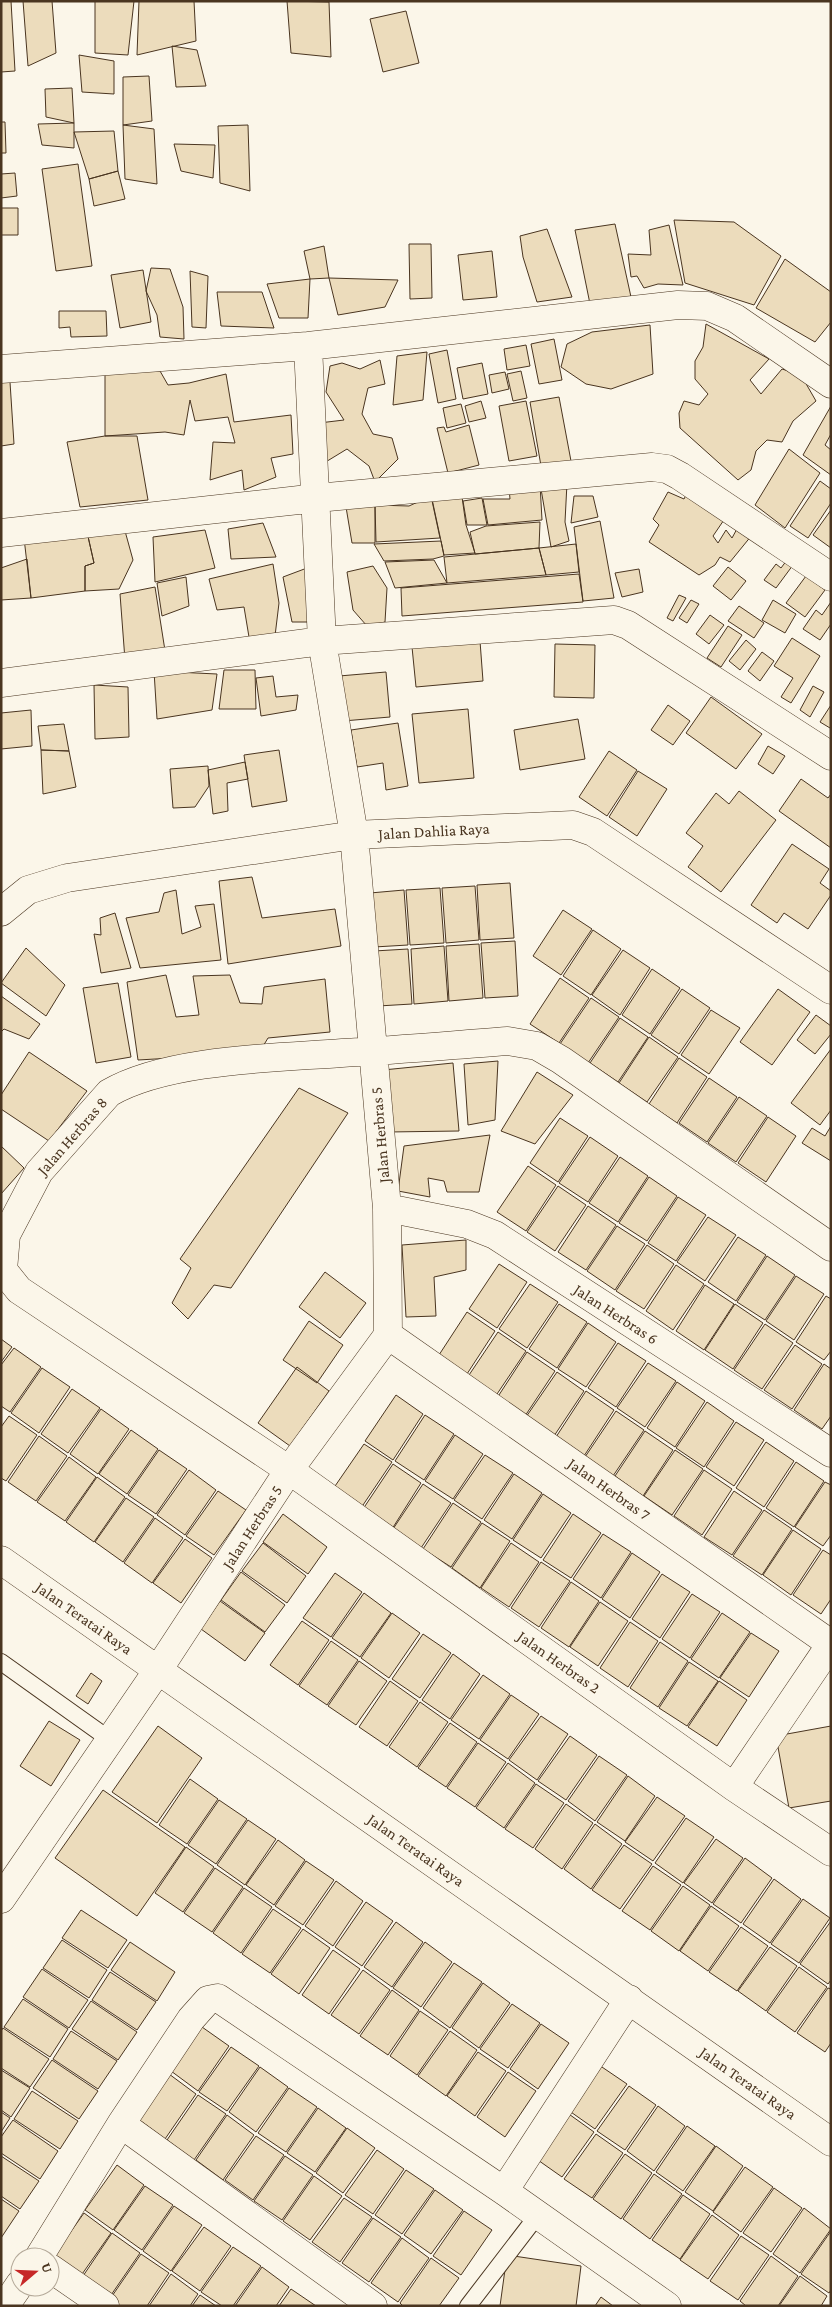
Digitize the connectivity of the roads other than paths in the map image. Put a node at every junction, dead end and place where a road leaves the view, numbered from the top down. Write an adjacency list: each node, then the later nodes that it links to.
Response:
1 (308, 346): 2 (street); 3 (street); 4 (street, Jalan Herbras 5)
2 (1, 369)
3 (831, 384)
4 (317, 498): 5 (street); 6 (street); 7 (street, Jalan Herbras 5)
5 (1, 533)
6 (831, 577)
7 (322, 641): 8 (street); 9 (street); 10 (street, Jalan Herbras 5)
8 (1, 683)
9 (831, 756)
10 (354, 835): 11 (street, Jalan Dahlia Raya); 12 (street, Jalan Dahlia Raya); 13 (street, Jalan Herbras 5)
11 (1, 912)
12 (831, 990)
13 (372, 1051): 14 (street, Jalan Herbras 5); 15 (street); 18 (street, Jalan Herbras 8)
14 (387, 1208): 16 (street, Jalan Herbras 5); 17 (street, Jalan Herbras 6)
15 (831, 1247)
16 (388, 1335): 18 (street, Jalan Herbras 5); 20 (street, Jalan Herbras 7)
17 (831, 1453)
18 (289, 1470): 22 (street, Jalan Herbras 5); 24 (street, Jalan Herbras 2)
19 (1, 1560): 22 (street, Jalan Teratai Raya)
20 (831, 1644): 24 (street)
21 (1, 1662): 23 (lane)
22 (158, 1670): 23 (street, Jalan Herbras 5); 27 (street, Jalan Teratai Raya)
23 (109, 1740): 26 (street, Jalan Herbras 5)
24 (734, 1786): 25 (street, Jalan Herbras 2)
25 (831, 1852)
26 (1, 1899)
27 (629, 1999): 29 (street, Jalan Teratai Raya); 30 (street)
28 (121, 2124): 30 (street); 32 (street); 35 (street)
29 (831, 2142)
30 (504, 2190): 31 (street)
31 (537, 2216): 36 (lane); 37 (street)
32 (44, 2247)
33 (60, 2275): 34 (street)
34 (105, 2306)
35 (373, 2306)
36 (468, 2306)
37 (668, 2306)

